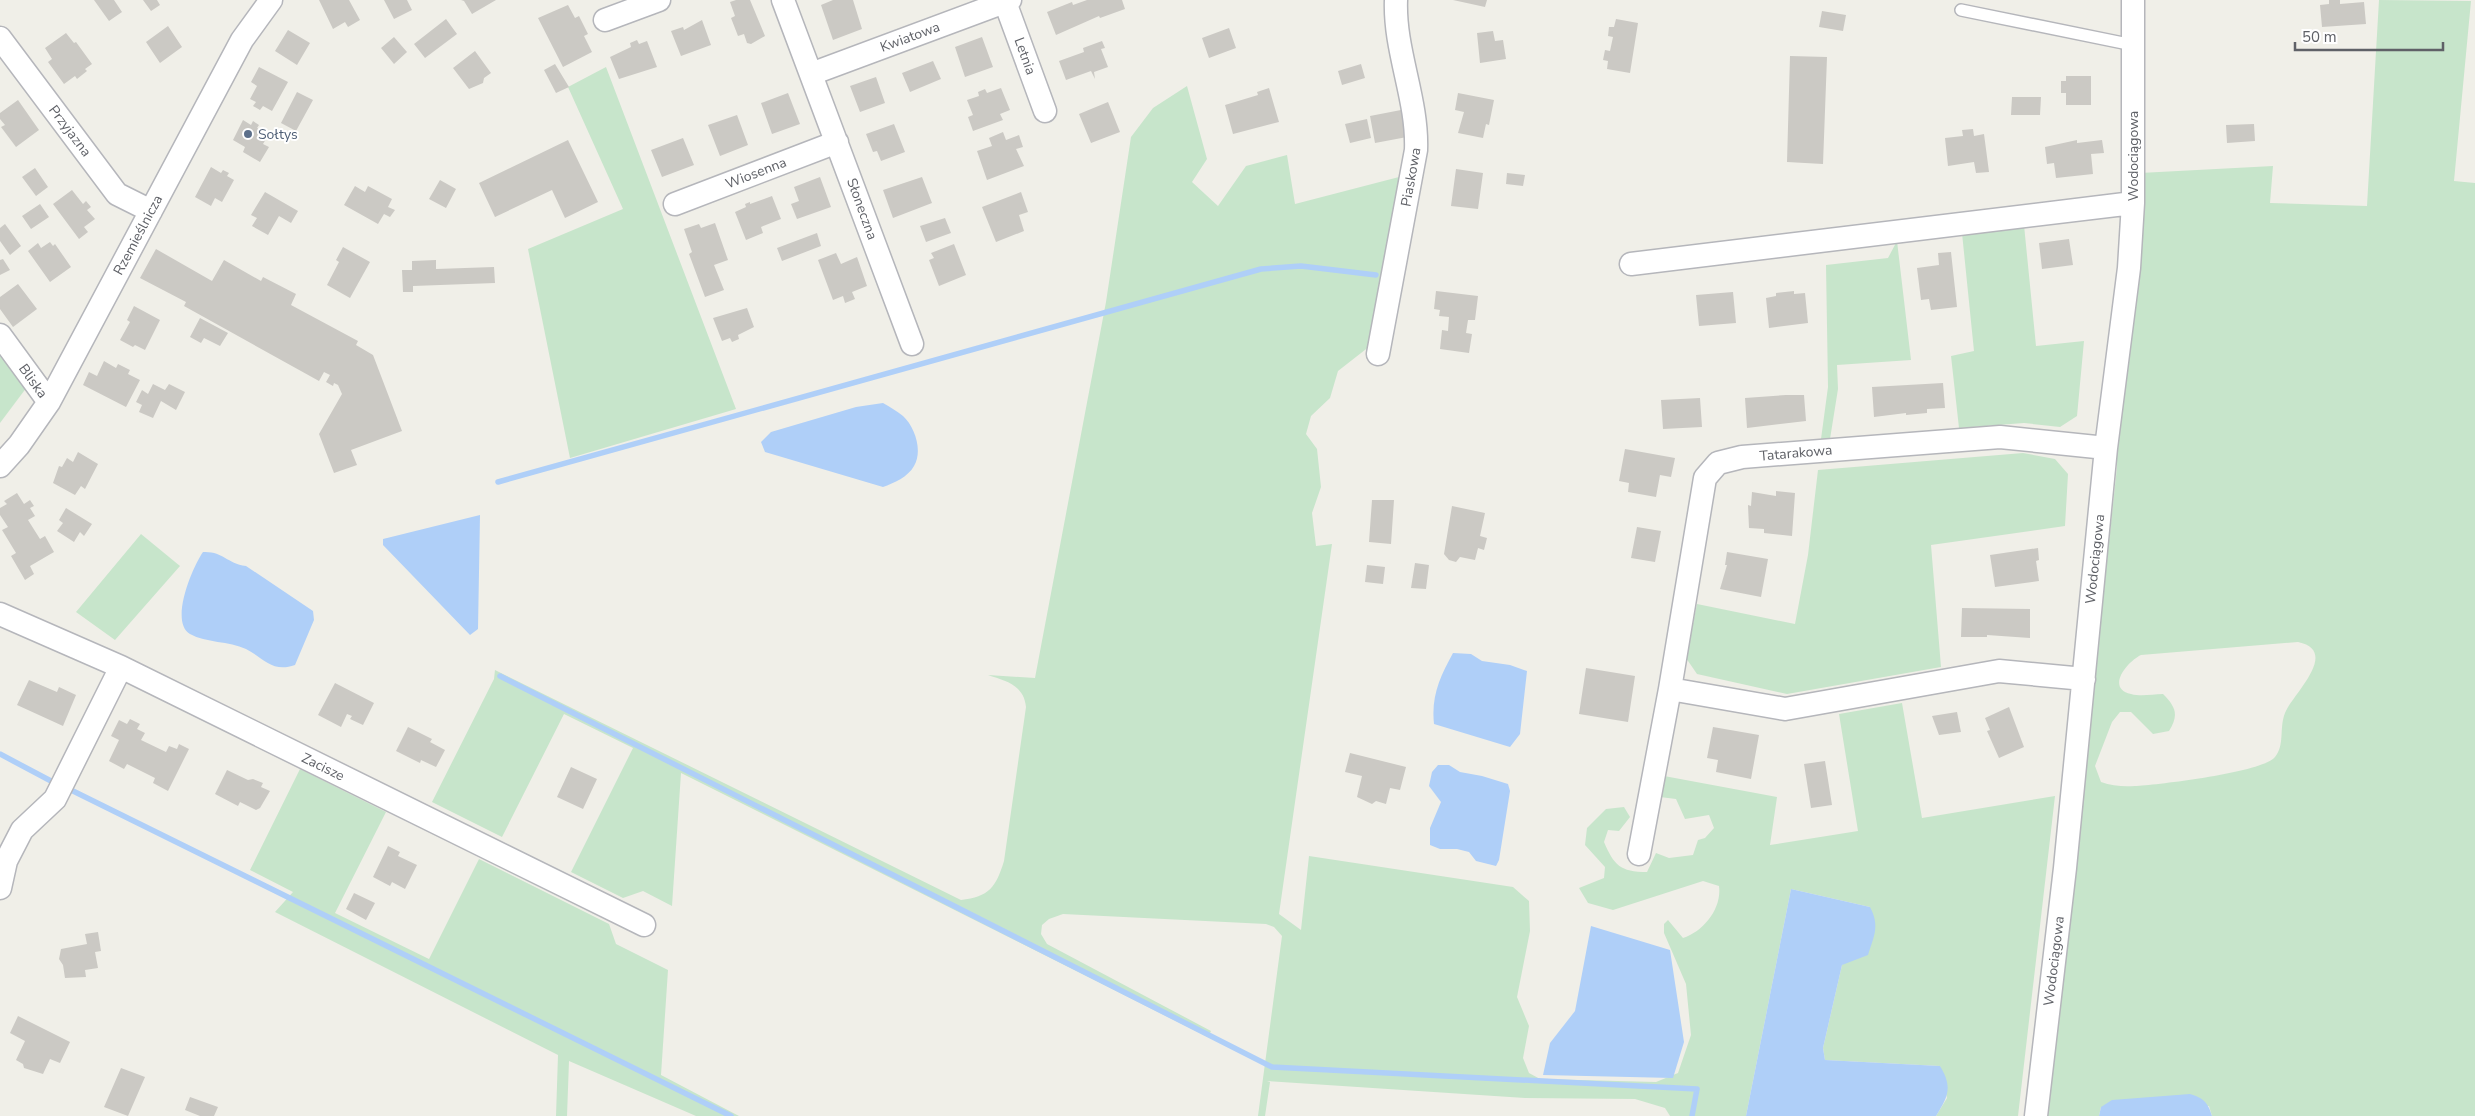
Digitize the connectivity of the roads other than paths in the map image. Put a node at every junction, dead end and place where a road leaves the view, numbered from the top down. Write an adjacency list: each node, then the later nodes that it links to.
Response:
1 (271, 0): 16 (street, Rzemieślnicza)
2 (659, 0): 8 (street)
3 (783, 0): 11 (street, Słoneczna)
4 (1396, 0): 20 (street, Piaskowa)
5 (2133, 0): 10 (street, Wodociągowa)
6 (1007, 1): 11 (street, Kwiatowa); 12 (street, Letnia)
7 (1961, 10): 10 (lane)
8 (605, 20)
9 (0, 38): 16 (street, Przyjazna)
10 (2133, 45): 14 (street, Wodociągowa)
11 (811, 74): 13 (street, Słoneczna)
12 (1045, 111)
13 (837, 142): 15 (street, Wiosenna); 19 (street, Słoneczna)
14 (2133, 203): 17 (street); 22 (street, Wodociągowa)
15 (675, 204)
16 (151, 211): 21 (street, Rzemieślnicza)
17 (1631, 264)
18 (0, 335): 21 (street, Bliska)
19 (912, 344)
20 (1378, 354)
21 (48, 402): 23 (street, Rzemieślnicza)
22 (2106, 448): 26 (street, Wodociągowa); 27 (street, Tatarakowa)
23 (0, 466)
24 (0, 614): 25 (street, Zacisze)
25 (121, 667): 29 (street); 30 (street, Zacisze)
26 (2084, 679): 27 (street); 31 (street, Wodociągowa)
27 (1670, 689): 28 (street, Tatarakowa)
28 (1639, 854)
29 (0, 888)
30 (644, 925)
31 (2036, 1116)

